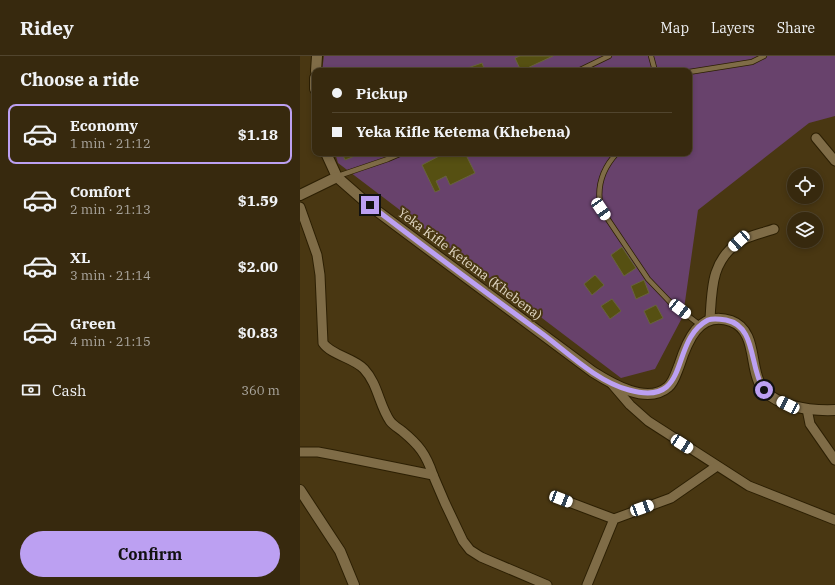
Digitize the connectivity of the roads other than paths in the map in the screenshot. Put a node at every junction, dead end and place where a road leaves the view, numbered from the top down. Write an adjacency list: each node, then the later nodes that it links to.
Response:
1 (317, 56): 5 (main road)
2 (609, 56): 6 (lane)
3 (651, 56): 7 (lane)
4 (764, 56): 8 (lane)
5 (316, 68)
6 (584, 68)
7 (654, 68)
8 (692, 72)
9 (816, 138): 13 (street)
10 (327, 156): 14 (main road, Yeka Kifle Ketema (Khebena))
11 (395, 156): 14 (lane)
12 (615, 156): 19 (lane)
13 (835, 161)
14 (337, 177): 15 (main road); 20 (main road, Yeka Kifle Ketema (Khebena))
15 (300, 195)
16 (300, 207): 26 (street)
17 (774, 229): 18 (street)
18 (710, 319): 19 (main road); 21 (main road)
19 (700, 325): 20 (main road, Yeka Kifle Ketema (Khebena))
20 (612, 384): 25 (street)
21 (807, 409): 22 (main road); 24 (street)
22 (835, 410)
23 (300, 452): 26 (street)
24 (835, 460)
25 (717, 466): 29 (street); 30 (street)
26 (433, 475): 32 (street)
27 (300, 490): 31 (main road)
28 (561, 499): 29 (street)
29 (614, 519): 33 (street)
30 (835, 520)
31 (354, 585)
32 (548, 585)
33 (587, 585)

